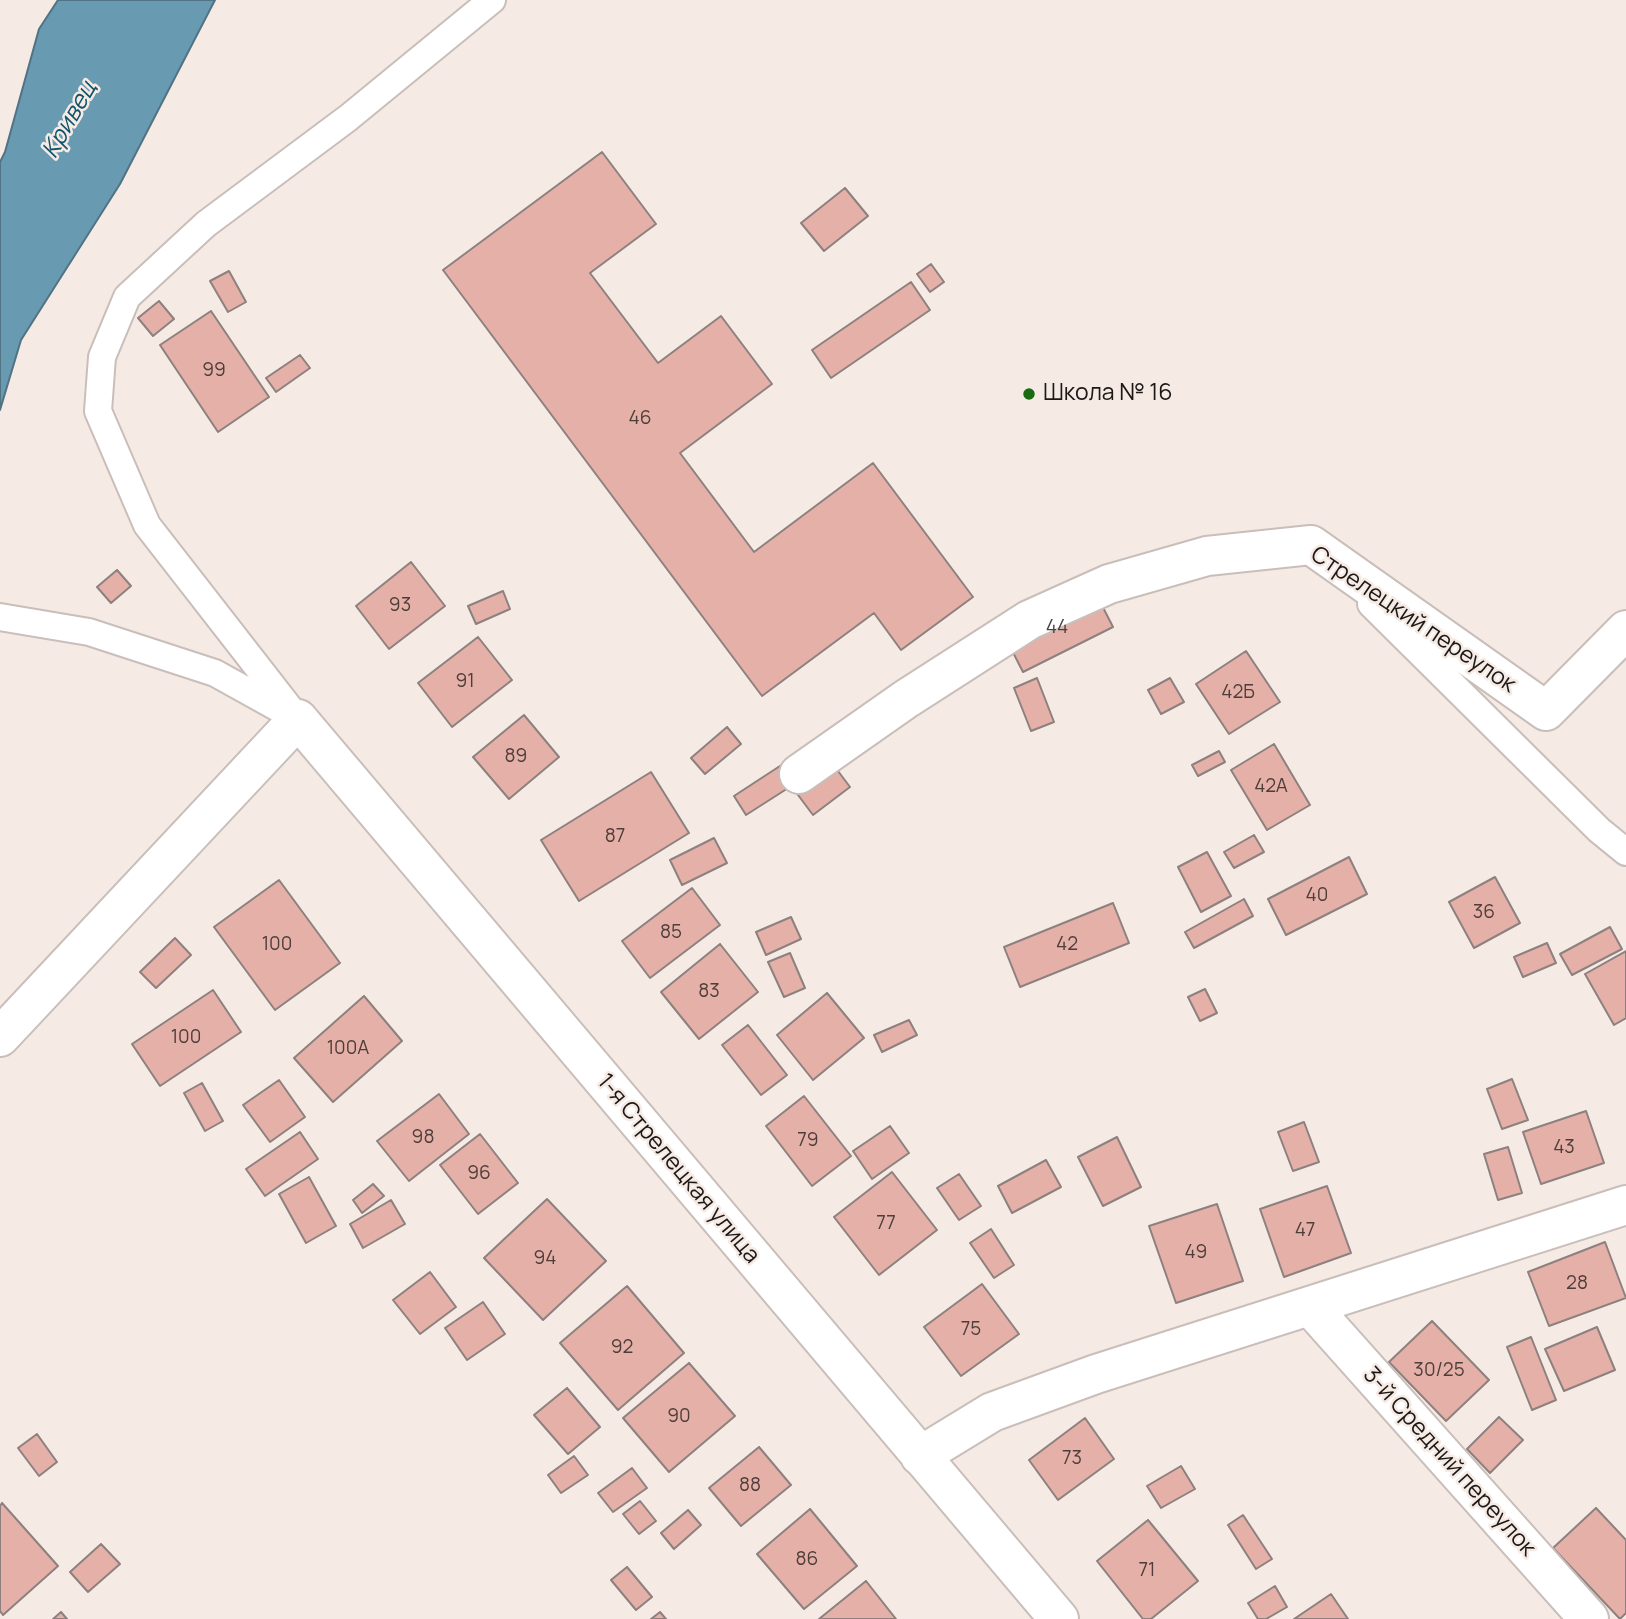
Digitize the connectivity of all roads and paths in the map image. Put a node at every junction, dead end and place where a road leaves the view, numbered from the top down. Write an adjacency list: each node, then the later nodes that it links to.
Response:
1 (492, 0): 5 (lane)
2 (1311, 545): 4 (street, Стрелецкий переулок); 6 (street, Стрелецкий переулок); 7 (lane)
3 (0, 617): 5 (lane)
4 (1626, 630)
5 (298, 719): 8 (street); 11 (street, 1-я Стрелецкая улица)
6 (799, 774)
7 (1626, 852)
8 (0, 1037)
9 (1626, 1205): 10 (street)
10 (1310, 1306): 11 (street); 13 (street, 3-й Средний переулок)
11 (920, 1456): 12 (street, 1-я Стрелецкая улица)
12 (1059, 1619)
13 (1589, 1619)

